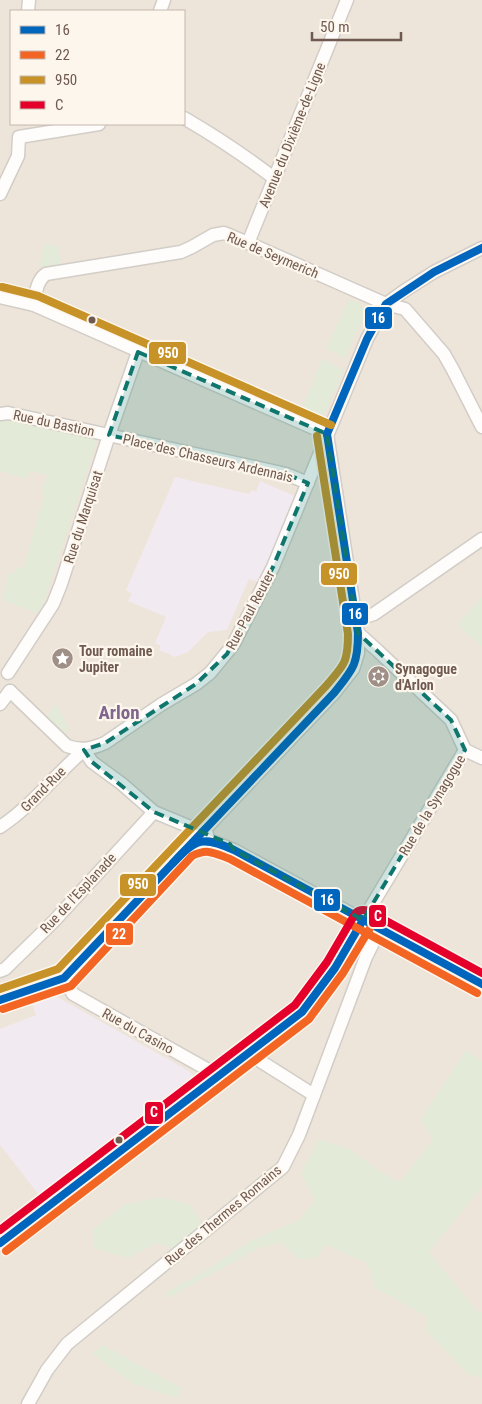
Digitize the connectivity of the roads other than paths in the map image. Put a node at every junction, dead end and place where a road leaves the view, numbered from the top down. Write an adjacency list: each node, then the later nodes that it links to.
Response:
1 (347, 0): 4 (street, Avenue du Dixième-de-Ligne)
2 (185, 119): 4 (street)
3 (93, 125): 5 (street)
4 (274, 178): 6 (street, Avenue du Dixième-de-Ligne)
5 (0, 194)
6 (248, 242): 9 (street, Rue de Seymerich); 10 (street, Rue de Seymerich)
7 (482, 248): 9 (street)
8 (0, 297): 10 (street)
9 (386, 304): 13 (street, Rue de Seymerich); 14 (street, Rue Paul Reuter)
10 (34, 305): 11 (street)
11 (138, 352): 14 (street); 15 (street, Rue du Marquisat)
12 (0, 414): 15 (street, Rue du Bastion)
13 (482, 427)
14 (327, 434): 16 (street, Rue Paul Reuter); 18 (street)
15 (108, 435): 16 (street, Place des Chasseurs Ardennais); 20 (street, Rue du Marquisat)
16 (308, 483): 23 (street, Rue Paul Reuter)
17 (482, 539): 18 (street)
18 (355, 618): 19 (street)
19 (358, 633): 24 (street, Rue de la Synagogue); 28 (street)
20 (4, 674): 21 (street)
21 (10, 691): 22 (street); 23 (street)
22 (0, 704)
23 (84, 750): 26 (street); 27 (street, Grand-Rue)
24 (464, 750): 25 (street); 31 (street, Rue de la Synagogue)
25 (482, 758)
26 (154, 812): 28 (street); 35 (street, Rue de l'Esplanade)
27 (0, 827)
28 (202, 831): 29 (street); 30 (street)
29 (186, 848): 30 (street); 36 (street)
30 (234, 850): 31 (street)
31 (363, 920): 32 (main road); 33 (main road)
32 (380, 929): 34 (street, Rue des Thermes Romains); 37 (main road)
33 (348, 947): 34 (street); 39 (main road)
34 (366, 957): 41 (street, Rue des Thermes Romains)
35 (0, 971)
36 (64, 978): 38 (street); 40 (street, Rue du Casino)
37 (482, 984)
38 (0, 1000)
39 (248, 1054): 40 (main road); 41 (street)
40 (218, 1076): 42 (main road)
41 (314, 1095): 43 (street, Rue des Thermes Romains)
42 (0, 1243)
43 (28, 1404)

